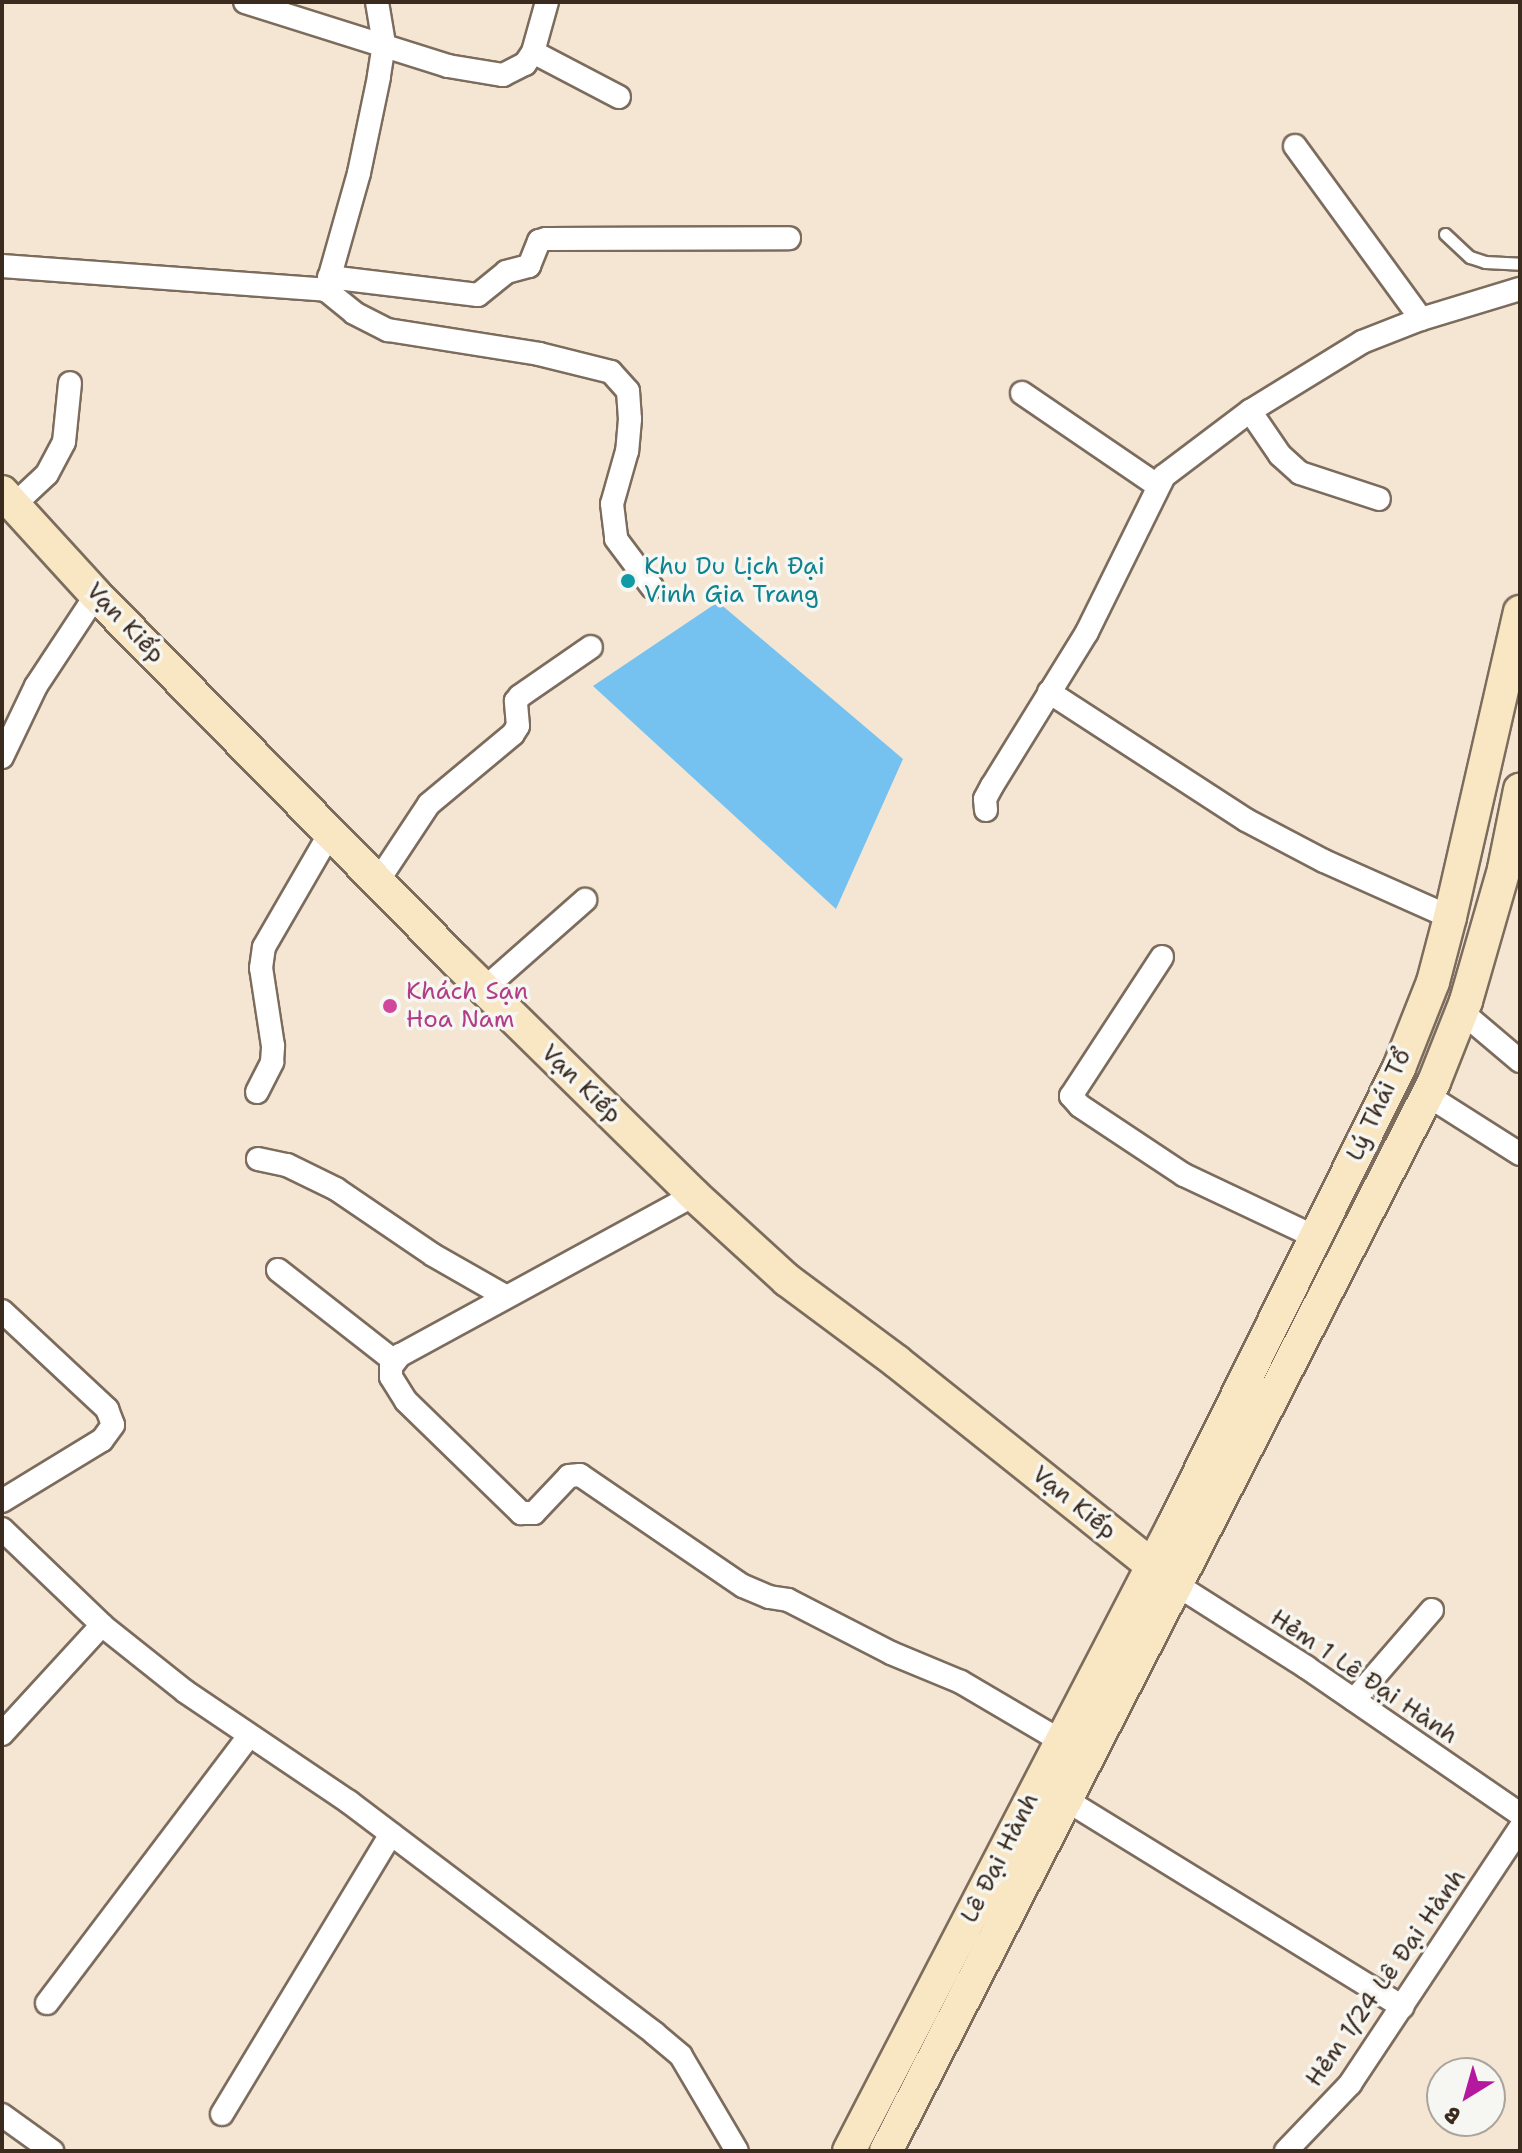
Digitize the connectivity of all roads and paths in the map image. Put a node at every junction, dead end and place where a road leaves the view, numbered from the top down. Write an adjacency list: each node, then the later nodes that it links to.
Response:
1 (245, 2): 4 (street)
2 (377, 2): 4 (street)
3 (547, 2): 5 (street)
4 (384, 44): 5 (street); 12 (street)
5 (533, 52): 6 (street)
6 (619, 97)
7 (1295, 146): 14 (street)
8 (1445, 234): 10 (lane)
9 (789, 238): 12 (street)
10 (1520, 264)
11 (2, 266): 12 (street)
12 (328, 283): 21 (street)
13 (1520, 289): 14 (street)
14 (1421, 319): 17 (street)
15 (70, 383): 19 (street)
16 (1022, 393): 18 (street)
17 (1250, 411): 18 (street); 20 (street)
18 (1157, 485): 25 (street)
19 (8, 498): 22 (main road, Vạn Kiếp)
20 (1379, 499)
21 (652, 587)
22 (96, 595): 26 (street); 29 (main road, Vạn Kiếp)
23 (1520, 612): 33 (main road, Lý Thái Tổ)
24 (591, 647): 31 (street)
25 (1049, 692): 28 (street); 33 (street)
26 (2, 757)
27 (1520, 790): 30 (main road, Lý Thái Tổ)
28 (986, 810)
29 (330, 833): 31 (main road, Vạn Kiếp); 38 (street)
30 (1511, 876): 36 (main road, Lý Thái Tổ)
31 (378, 881): 35 (main road, Vạn Kiếp)
32 (585, 900): 35 (street)
33 (1450, 917): 43 (main road, Lý Thái Tổ)
34 (1162, 957): 43 (street)
35 (484, 989): 42 (main road, Vạn Kiếp)
36 (1462, 1012): 37 (street); 39 (main road, Lý Thái Tổ)
37 (1520, 1061)
38 (257, 1092)
39 (1427, 1095): 40 (street); 51 (main road, Lý Thái Tổ)
40 (1520, 1154)
41 (258, 1159): 45 (street)
42 (694, 1195): 45 (street); 50 (main road, Vạn Kiếp)
43 (1315, 1237): 50 (main road, Lý Thái Tổ)
44 (278, 1270): 47 (street)
45 (505, 1296): 47 (street)
46 (2, 1311): 48 (street)
47 (394, 1361): 57 (street)
48 (2, 1501)
49 (2, 1529): 53 (street)
50 (1151, 1565): 51 (main road, Vạn Kiếp); 57 (main road, Lê Đại Hành)
51 (1177, 1585): 54 (street, Hẻm 1 Lê Đại Hành); 58 (main road, Lê Đại Hành)
52 (1432, 1610): 54 (street)
53 (102, 1625): 55 (street); 56 (street)
54 (1354, 1700): 59 (street, Hẻm 1 Lê Đại Hành)
55 (2, 1734)
56 (249, 1736): 61 (street); 62 (street)
57 (1061, 1741): 68 (main road, Lê Đại Hành)
58 (1066, 1800): 63 (street); 69 (main road, Lê Đại Hành)
59 (1520, 1814)
60 (1520, 1828): 63 (street, Hẻm 1/24 Lê Đại Hành)
61 (391, 1834): 64 (street); 67 (street)
62 (47, 2003)
63 (1403, 2007): 70 (street, Hẻm 1/24 Lê Đại Hành)
64 (222, 2114)
65 (4, 2120): 66 (street)
66 (52, 2151)
67 (737, 2151)
68 (849, 2151)
69 (886, 2151)
70 (1286, 2151)

